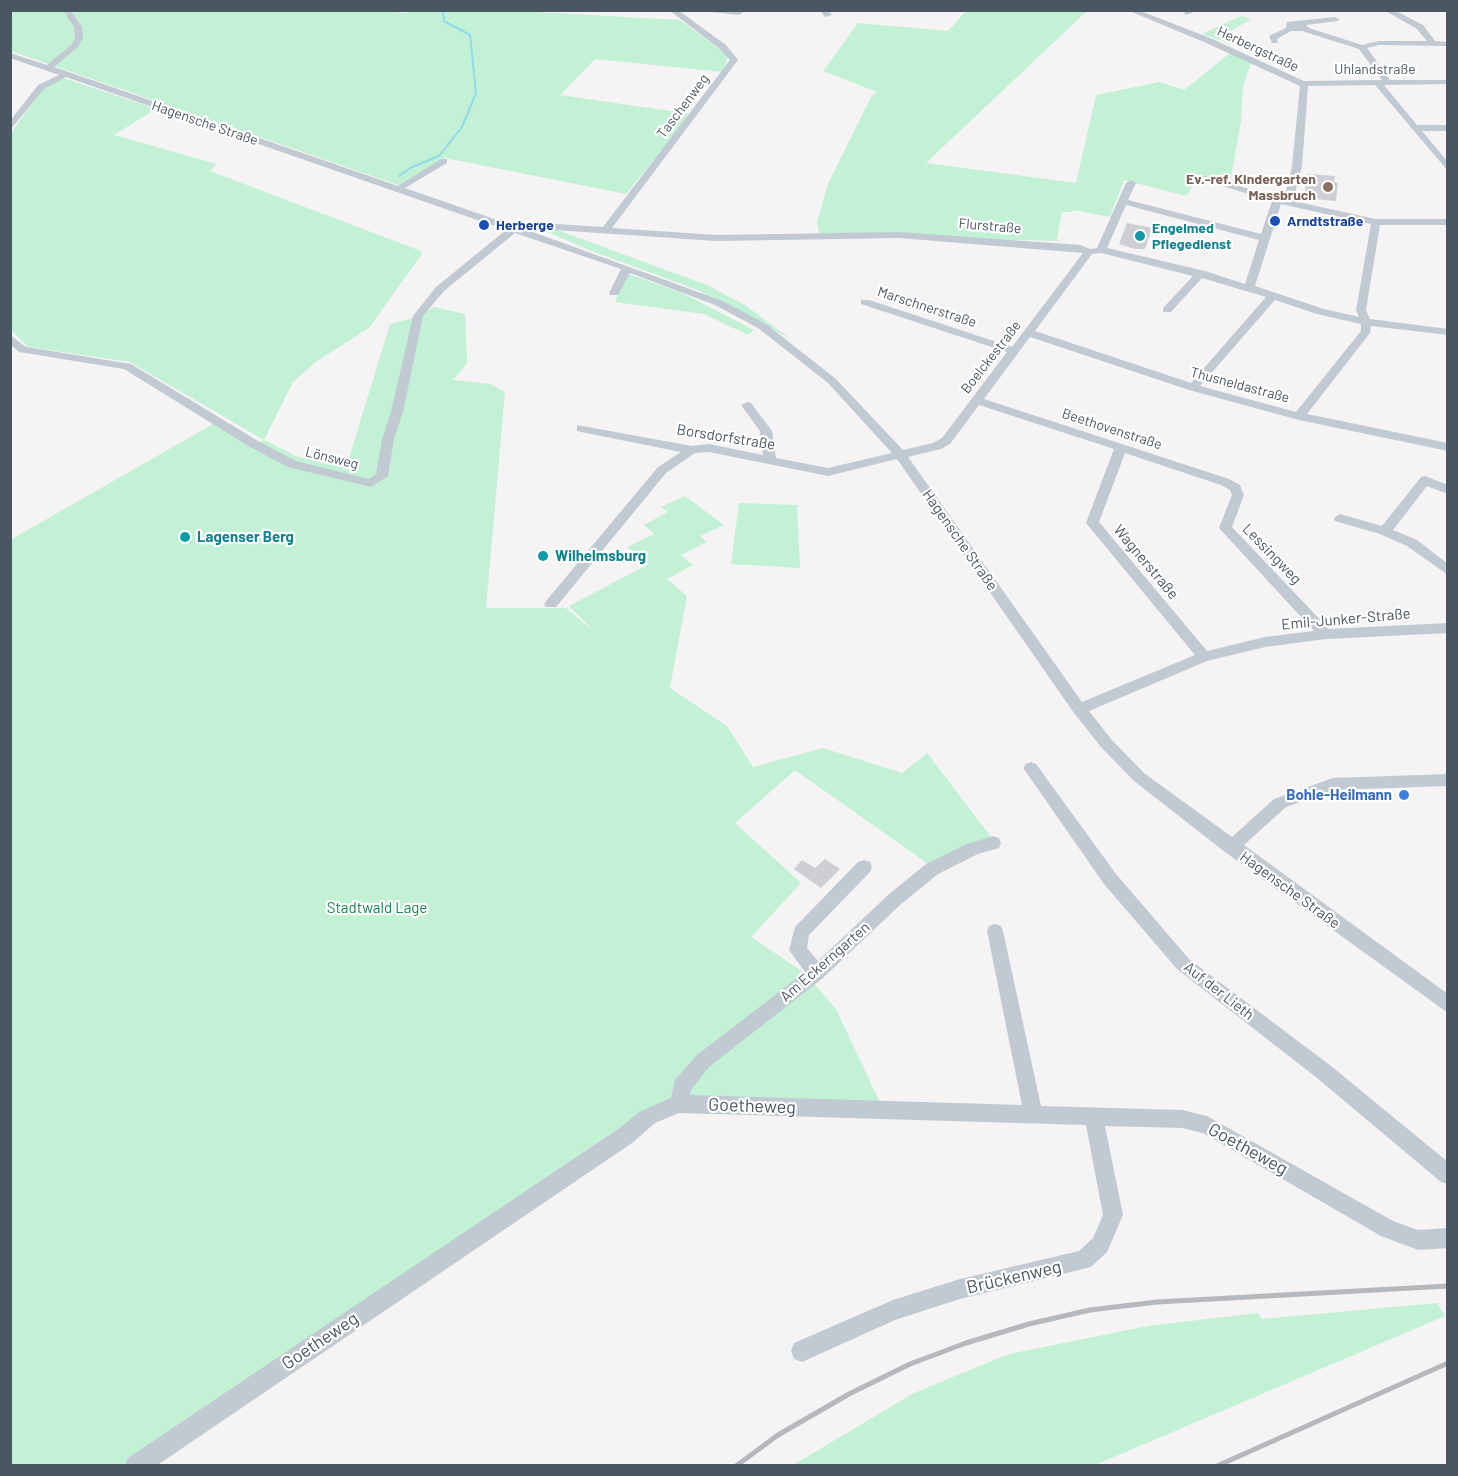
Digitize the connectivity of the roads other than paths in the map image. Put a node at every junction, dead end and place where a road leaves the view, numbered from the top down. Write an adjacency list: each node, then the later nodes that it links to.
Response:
1 (66, 10): 14 (street)
2 (696, 10): 3 (street)
3 (744, 10)
4 (1130, 10): 19 (street, Herbergstraße)
5 (1387, 10): 10 (street)
6 (675, 11): 34 (street, Taschenweg)
7 (1335, 19): 8 (street)
8 (1302, 27): 9 (street); 12 (street)
9 (1275, 41)
10 (1433, 44): 11 (street); 12 (street)
11 (1448, 44)
12 (1362, 48): 17 (street)
13 (10, 55): 14 (street, Hagensche Straße)
14 (47, 69): 15 (street, Hagensche Straße)
15 (64, 75): 20 (street); 27 (street, Hagensche Straße)
16 (1377, 82): 17 (street, Uhlandstraße); 19 (street, Uhlandstraße); 21 (street)
17 (1387, 82): 18 (street, Uhlandstraße)
18 (1448, 82)
19 (1304, 86): 30 (street)
20 (10, 128)
21 (1414, 128): 22 (street); 24 (street)
22 (1448, 128)
23 (444, 161): 27 (street)
24 (1448, 168)
25 (1204, 180): 28 (street)
26 (1131, 183): 29 (street, Boelckestraße)
27 (400, 190): 33 (street, Hagensche Straße)
28 (1277, 200): 30 (street); 35 (street)
29 (1124, 202): 35 (street); 36 (street, Boelckestraße)
30 (1288, 202): 31 (street)
31 (1376, 222): 32 (street); 44 (street)
32 (1448, 222)
33 (516, 230): 34 (street, Flurstraße); 37 (street, Hagensche Straße); 47 (street, Lönsweg)
34 (604, 232): 36 (street, Flurstraße)
35 (1264, 238): 39 (street)
36 (1095, 251): 38 (street, Flurstraße); 46 (street, Boelckestraße)
37 (627, 268): 40 (street); 57 (street, Hagensche Straße)
38 (1201, 273): 39 (street, Flurstraße); 43 (street)
39 (1249, 288): 41 (street, Flurstraße)
40 (614, 293)
41 (1273, 296): 44 (street, Flurstraße); 49 (street)
42 (865, 302): 48 (street, Marschnerstraße)
43 (1167, 310)
44 (1366, 322): 45 (street, Flurstraße); 52 (street)
45 (1448, 332)
46 (1029, 333): 48 (street, Boelckestraße); 49 (street, Thusneldastraße)
47 (10, 338)
48 (1014, 351): 50 (street, Boelckestraße)
49 (1193, 388): 52 (street, Thusneldastraße)
50 (977, 400): 55 (street, Beethovenstraße); 57 (street, Boelckestraße)
51 (747, 405): 58 (street)
52 (1299, 416): 54 (street, Thusneldastraße)
53 (581, 428): 56 (street, Borsdorfstraße)
54 (1448, 447)
55 (1121, 448): 59 (street, Beethovenstraße); 67 (street, Wagnerstraße)
56 (692, 450): 58 (street, Borsdorfstraße); 64 (street)
57 (900, 454): 58 (street, Borsdorfstraße); 68 (street, Hagensche Straße)
58 (770, 460)
59 (1236, 488): 66 (street, Lessingweg)
60 (1448, 490): 62 (street)
61 (1340, 518): 62 (street)
62 (1385, 531): 63 (street)
63 (1448, 571)
64 (551, 604)
65 (1448, 628): 66 (street, Emil-Junker-Straße)
66 (1326, 634): 67 (street, Emil-Junker-Straße)
67 (1204, 657): 68 (street, Emil-Junker-Straße)
68 (1079, 709): 72 (street, Hagensche Straße)
69 (1031, 768): 80 (street, Auf der Lieth)
70 (1448, 780): 72 (street)
71 (993, 843): 75 (street, Am Eckerngarten)
72 (1231, 847): 76 (street, Hagensche Straße)
73 (864, 867): 75 (street)
74 (994, 931): 78 (street)
75 (817, 973): 77 (street, Am Eckerngarten)
76 (1445, 999)
77 (679, 1104): 78 (street, Goetheweg); 83 (street, Goetheweg)
78 (1034, 1116): 79 (street, Goetheweg)
79 (1094, 1118): 81 (street, Goetheweg); 82 (street, Brückenweg)
80 (1448, 1175)
81 (1448, 1238)
82 (802, 1351)
83 (136, 1466)

